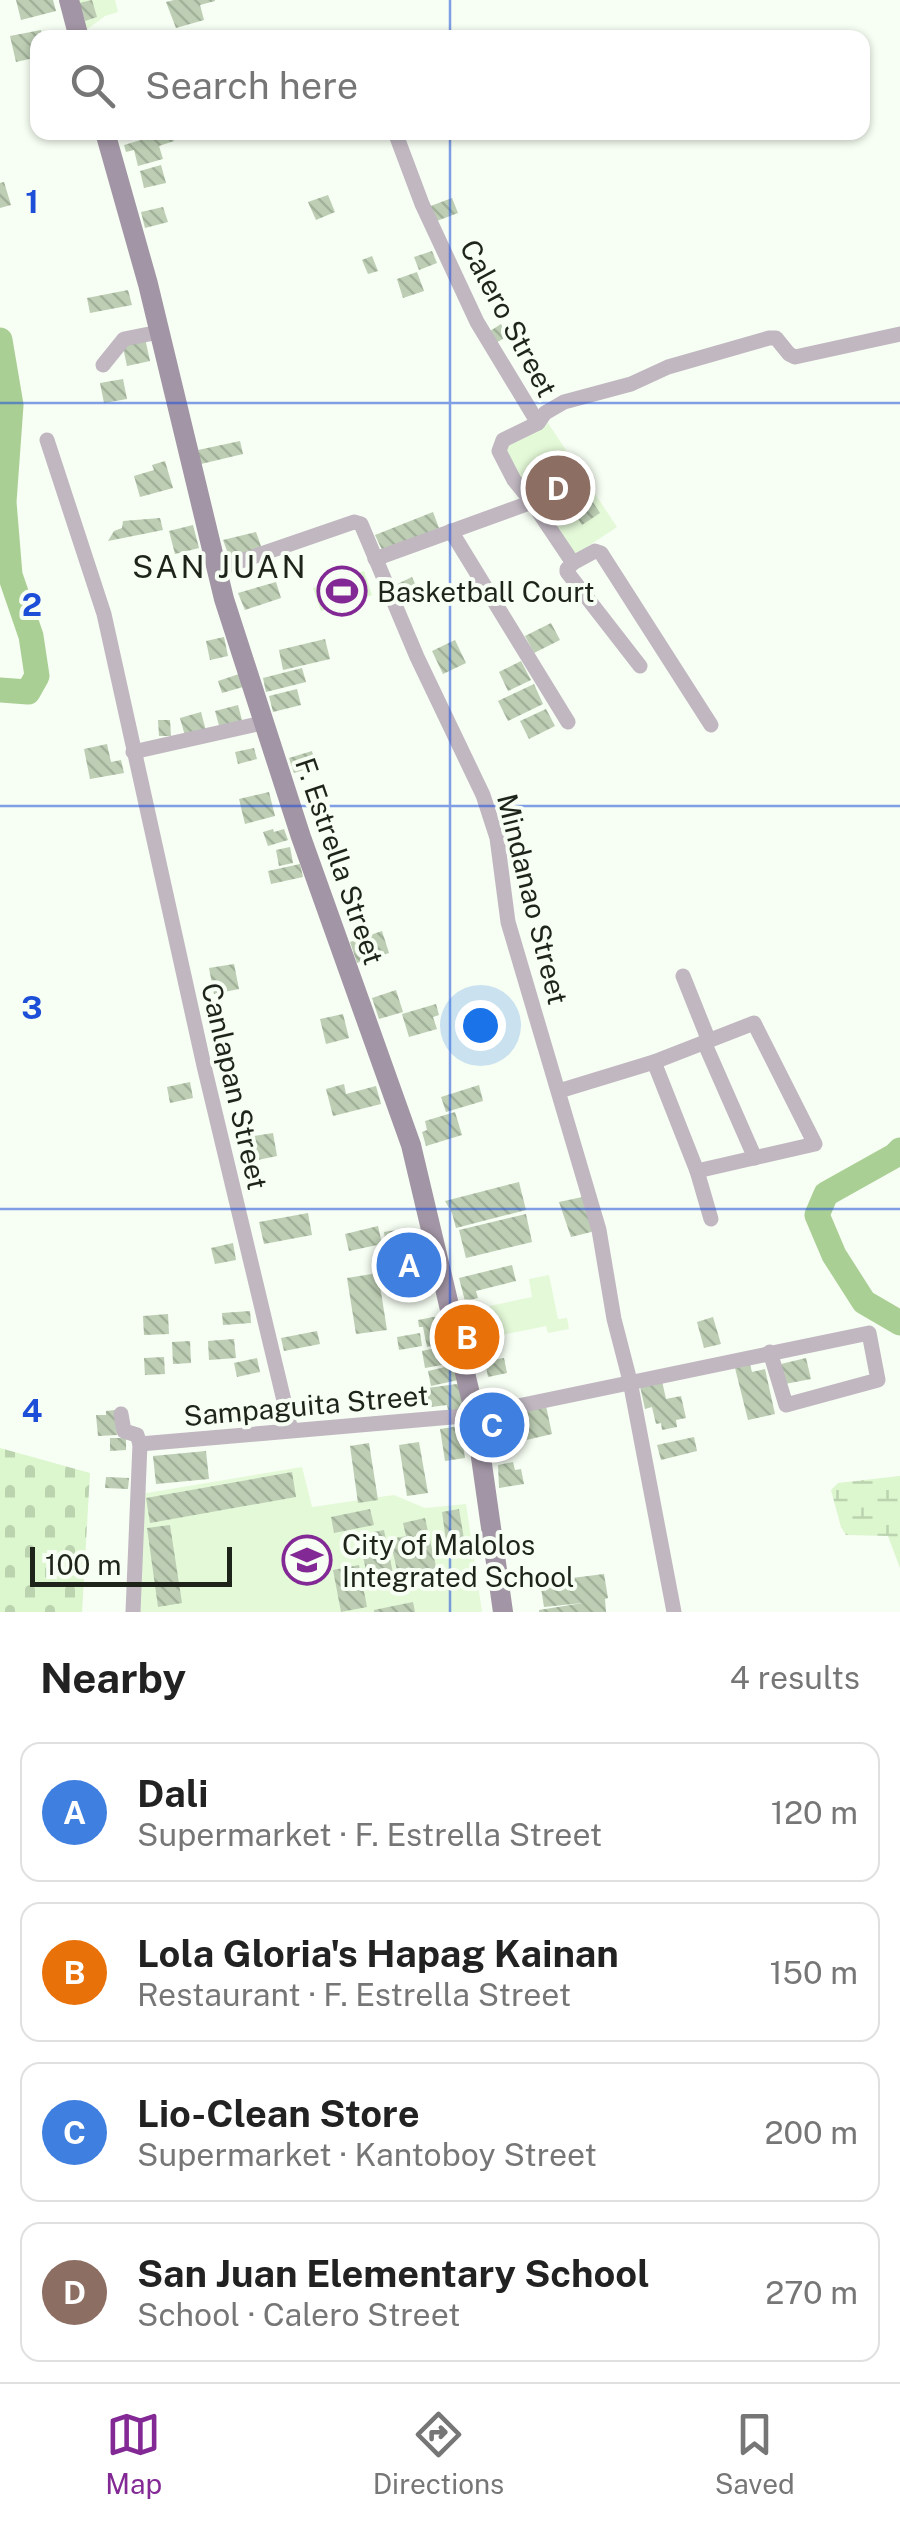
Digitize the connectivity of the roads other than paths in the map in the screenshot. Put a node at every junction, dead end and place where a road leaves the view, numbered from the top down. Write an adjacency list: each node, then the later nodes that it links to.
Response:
1 (69, 0): 2 (main road)
2 (77, 30)
3 (107, 140): 5 (main road, F. Estrella Street)
4 (397, 140): 8 (street, Calero Street)
5 (160, 332): 7 (street); 14 (main road, F. Estrella Street)
6 (900, 334): 8 (street)
7 (103, 365)
8 (538, 423): 10 (street, Calero Street)
9 (47, 440): 19 (street, Canlapan Street)
10 (532, 502): 11 (street); 13 (street)
11 (451, 531): 12 (street); 16 (street)
12 (375, 559): 14 (street, Mindanao Street); 23 (street, Mindanao Street)
13 (574, 563): 15 (street); 18 (street)
14 (216, 570): 17 (main road, F. Estrella Street)
15 (640, 666)
16 (568, 722)
17 (262, 723): 19 (street); 30 (main road, F. Estrella Street)
18 (711, 726)
19 (133, 752): 31 (street, Canlapan Street)
20 (684, 976): 21 (street)
21 (706, 1042): 22 (street); 24 (street); 24 (street)
22 (654, 1062): 23 (street); 25 (street)
23 (559, 1091): 28 (street, Mindanao Street)
24 (755, 1158): 25 (street)
25 (697, 1171): 26 (street)
26 (711, 1219)
27 (770, 1352): 27 (street, Sampaguita Street); 28 (street, Sampaguita Street)
28 (630, 1381): 30 (street, Sampaguita Street); 35 (street, Mindanao Street)
29 (120, 1414): 32 (street)
30 (476, 1415): 31 (street, Sampaguita Street); 34 (main road, F. Estrella Street)
31 (291, 1430): 32 (street, Sampaguita Street)
32 (140, 1444): 33 (street)
33 (132, 1612)
34 (503, 1612)
35 (674, 1612)

